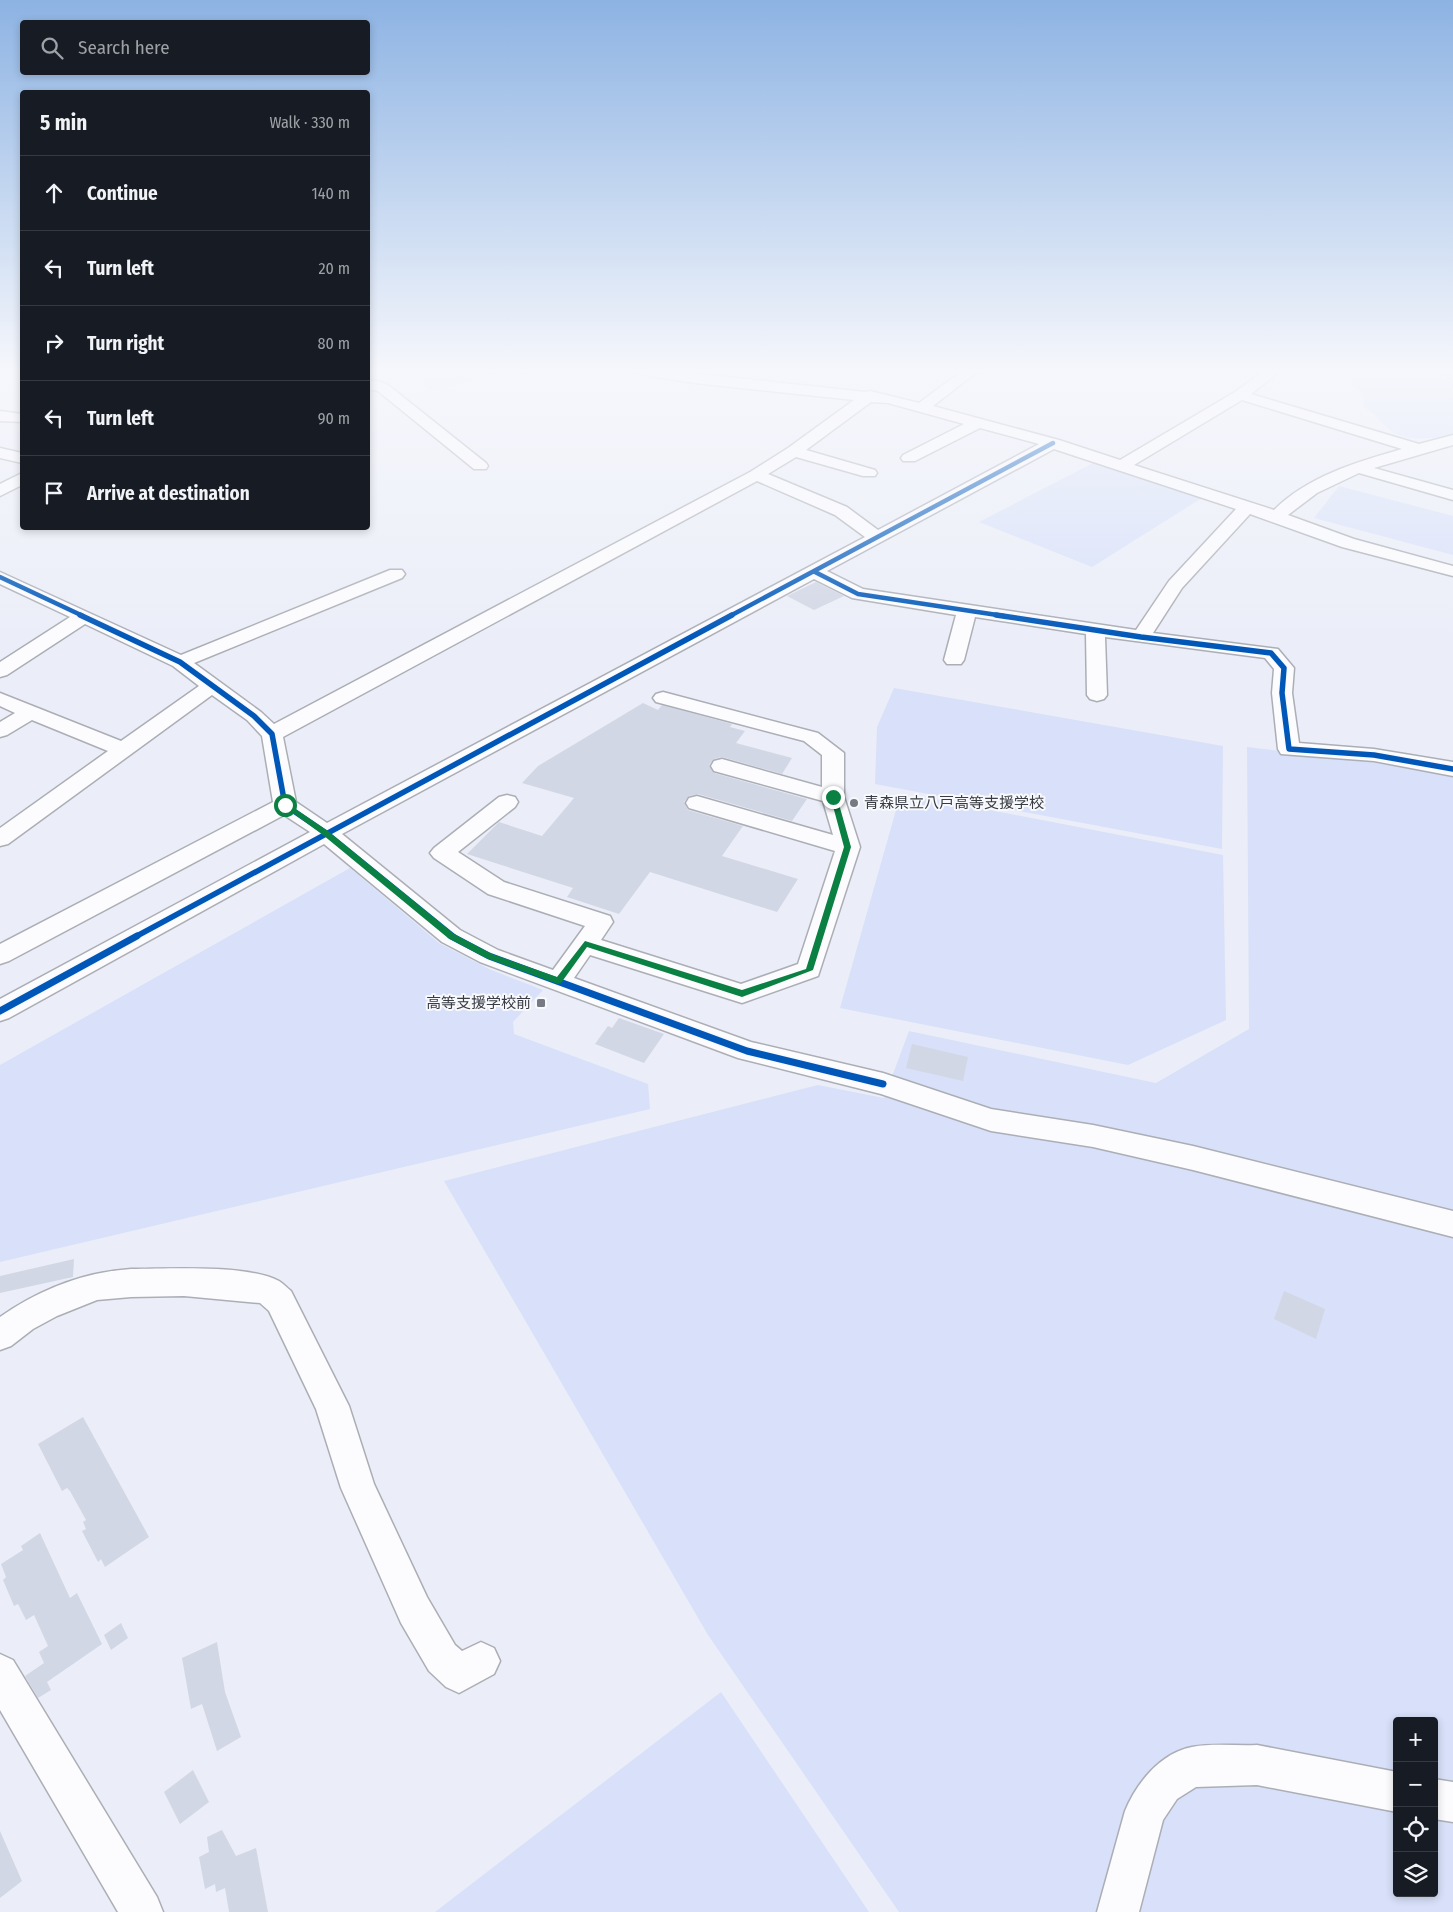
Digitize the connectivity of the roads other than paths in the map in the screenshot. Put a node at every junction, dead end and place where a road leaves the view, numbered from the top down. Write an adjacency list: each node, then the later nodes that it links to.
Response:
1 (473, 460): 9 (street)
2 (779, 460): 12 (street)
3 (825, 460): 11 (street)
4 (1021, 460): 18 (street)
5 (1107, 460): 8 (street)
6 (1130, 460): 8 (street)
7 (1383, 460): 10 (street)
8 (1122, 465): 16 (street)
9 (480, 466)
10 (1358, 468): 15 (street); 17 (street)
11 (869, 473)
12 (756, 475): 18 (street); 36 (street)
13 (20, 479): 14 (street)
14 (0, 491)
15 (1453, 494)
16 (1248, 506): 17 (street); 26 (street)
17 (1277, 517): 19 (street)
18 (878, 538): 20 (street)
19 (1453, 571)
20 (815, 572): 23 (street); 44 (street)
21 (396, 574): 28 (street)
22 (0, 577): 24 (street)
23 (967, 610): 25 (street); 27 (street)
24 (84, 617): 28 (street); 29 (street)
25 (1095, 630): 26 (street); 31 (street)
26 (1141, 637): 39 (street)
27 (954, 660)
28 (180, 662): 30 (street)
29 (0, 671)
30 (212, 686): 36 (street); 37 (street)
31 (1097, 695)
32 (663, 698): 40 (street)
33 (0, 699): 34 (street)
34 (28, 713): 35 (street); 37 (street)
35 (0, 731)
36 (272, 734): 43 (street)
37 (124, 750): 45 (street)
38 (722, 766): 40 (street)
39 (1453, 769)
40 (833, 797): 46 (street)
41 (507, 802): 47 (street)
42 (697, 803): 46 (street)
43 (285, 805): 44 (street); 48 (street)
44 (326, 833): 49 (street); 50 (street)
45 (0, 839)
46 (848, 847): 47 (street)
47 (585, 944): 49 (street)
48 (0, 955)
49 (558, 981): 51 (street)
50 (0, 1011)
51 (1453, 1224)
52 (0, 1336): 53 (street)
53 (482, 1662)
54 (0, 1673): 58 (street)
55 (1393, 1791): 59 (street)
56 (1438, 1800): 57 (street)
57 (1453, 1802)
58 (142, 1912)
59 (1118, 1912)

